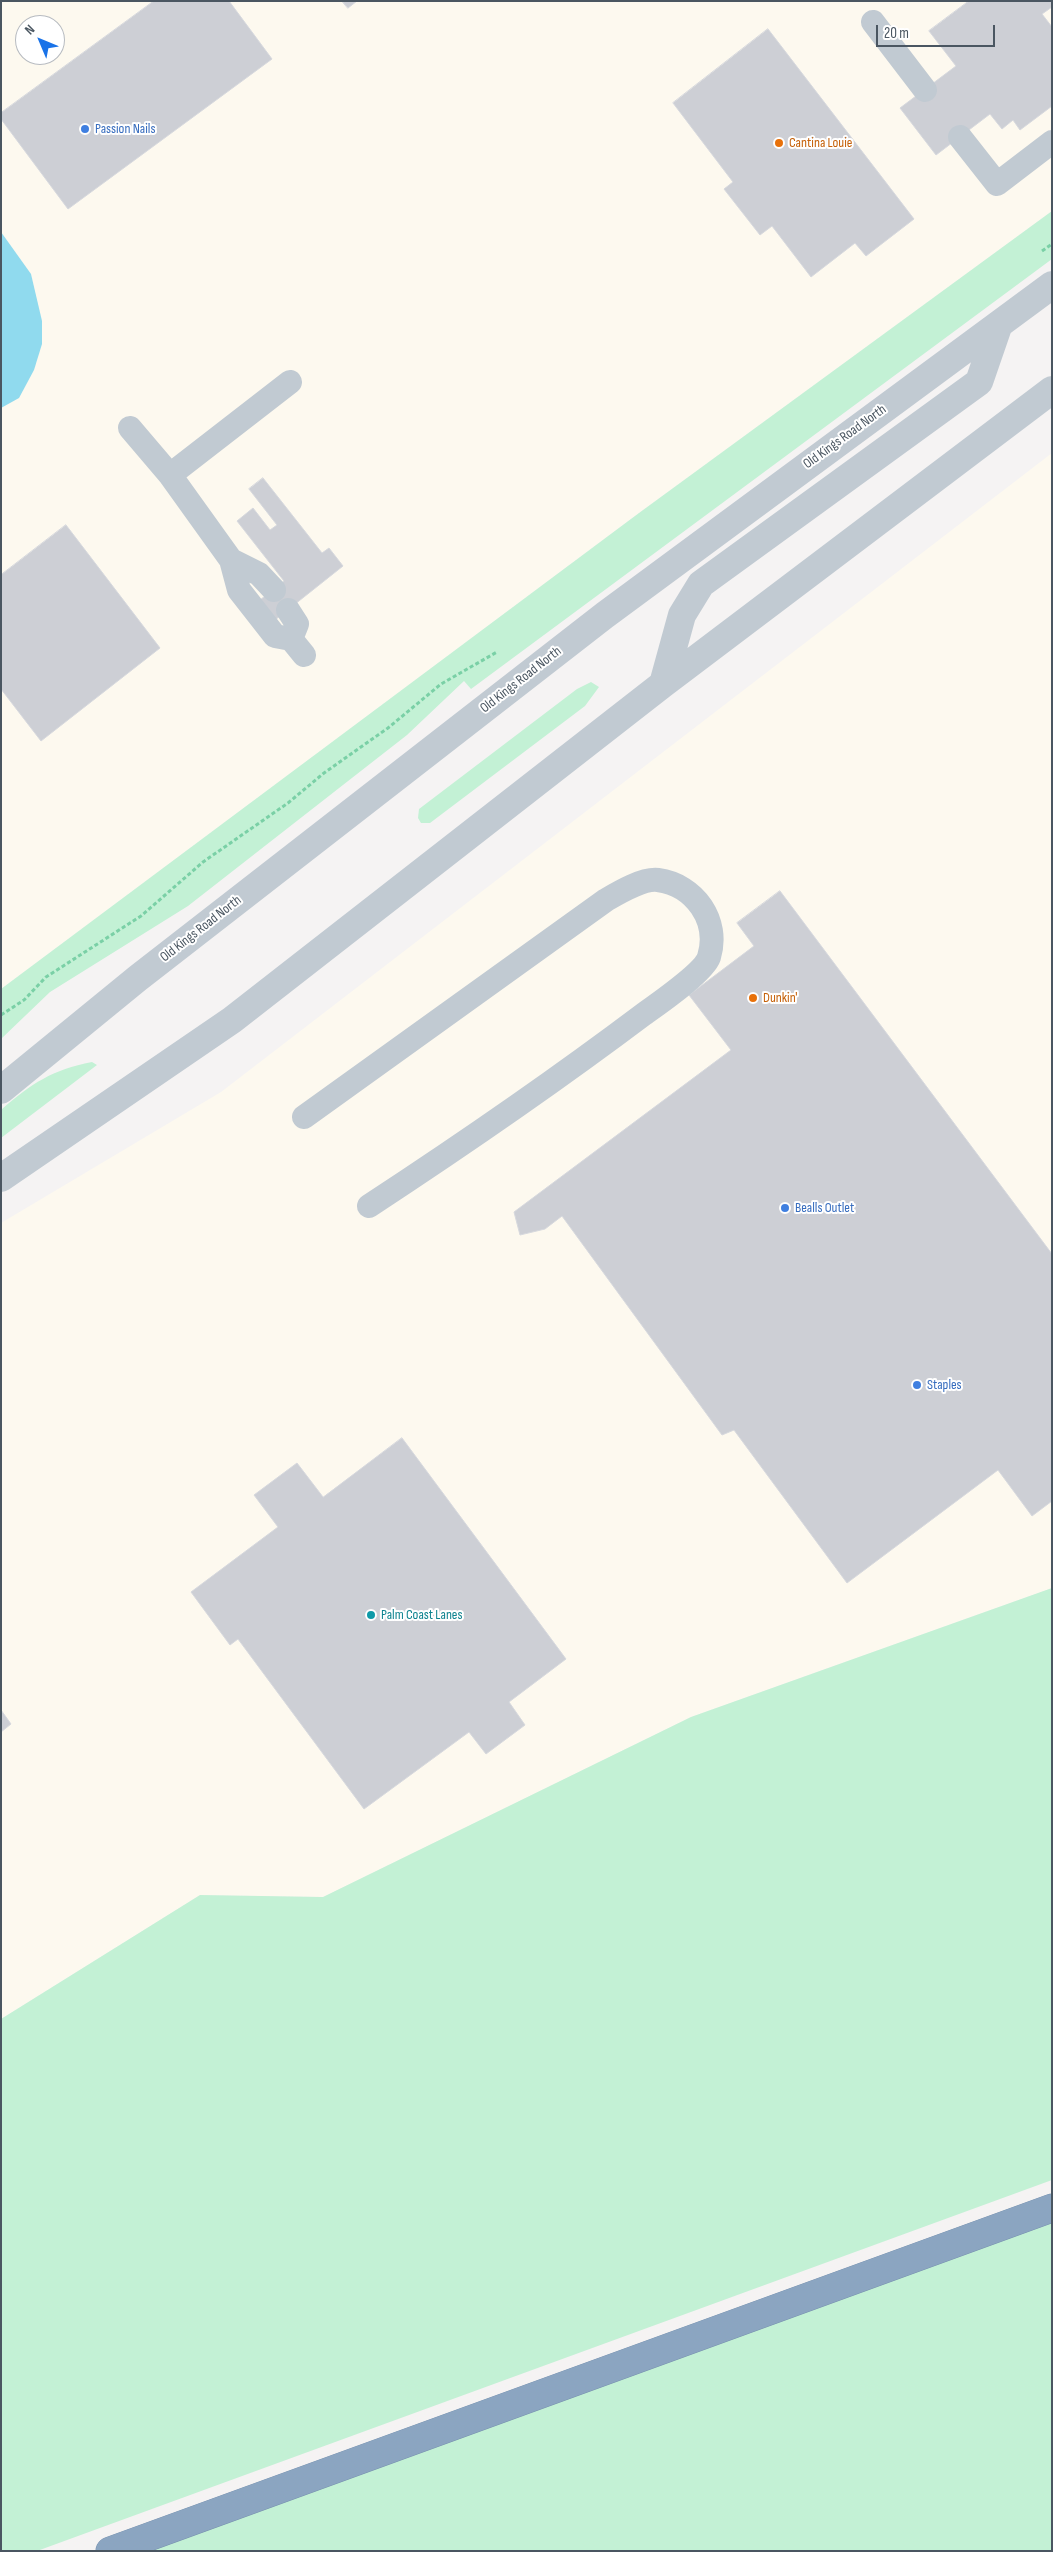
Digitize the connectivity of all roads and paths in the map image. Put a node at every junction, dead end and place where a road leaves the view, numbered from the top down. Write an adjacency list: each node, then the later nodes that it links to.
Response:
1 (873, 22): 2 (lane)
2 (925, 90)
3 (960, 137): 4 (lane)
4 (1052, 142)
5 (1052, 285): 6 (street, Old Kings Road North)
6 (999, 324): 15 (street); 17 (street, Old Kings Road North)
7 (290, 382): 10 (lane)
8 (1052, 390): 15 (street)
9 (130, 428): 10 (lane)
10 (170, 475): 11 (lane)
11 (231, 560): 12 (lane); 13 (lane)
12 (274, 590)
13 (288, 610)
14 (506, 647): 16 (path)
15 (663, 684): 19 (street)
16 (1, 1015)
17 (1, 1090)
18 (304, 1117): 20 (lane)
19 (1, 1178)
20 (369, 1206)
21 (1052, 2208): 22 (highway)
22 (110, 2551)

